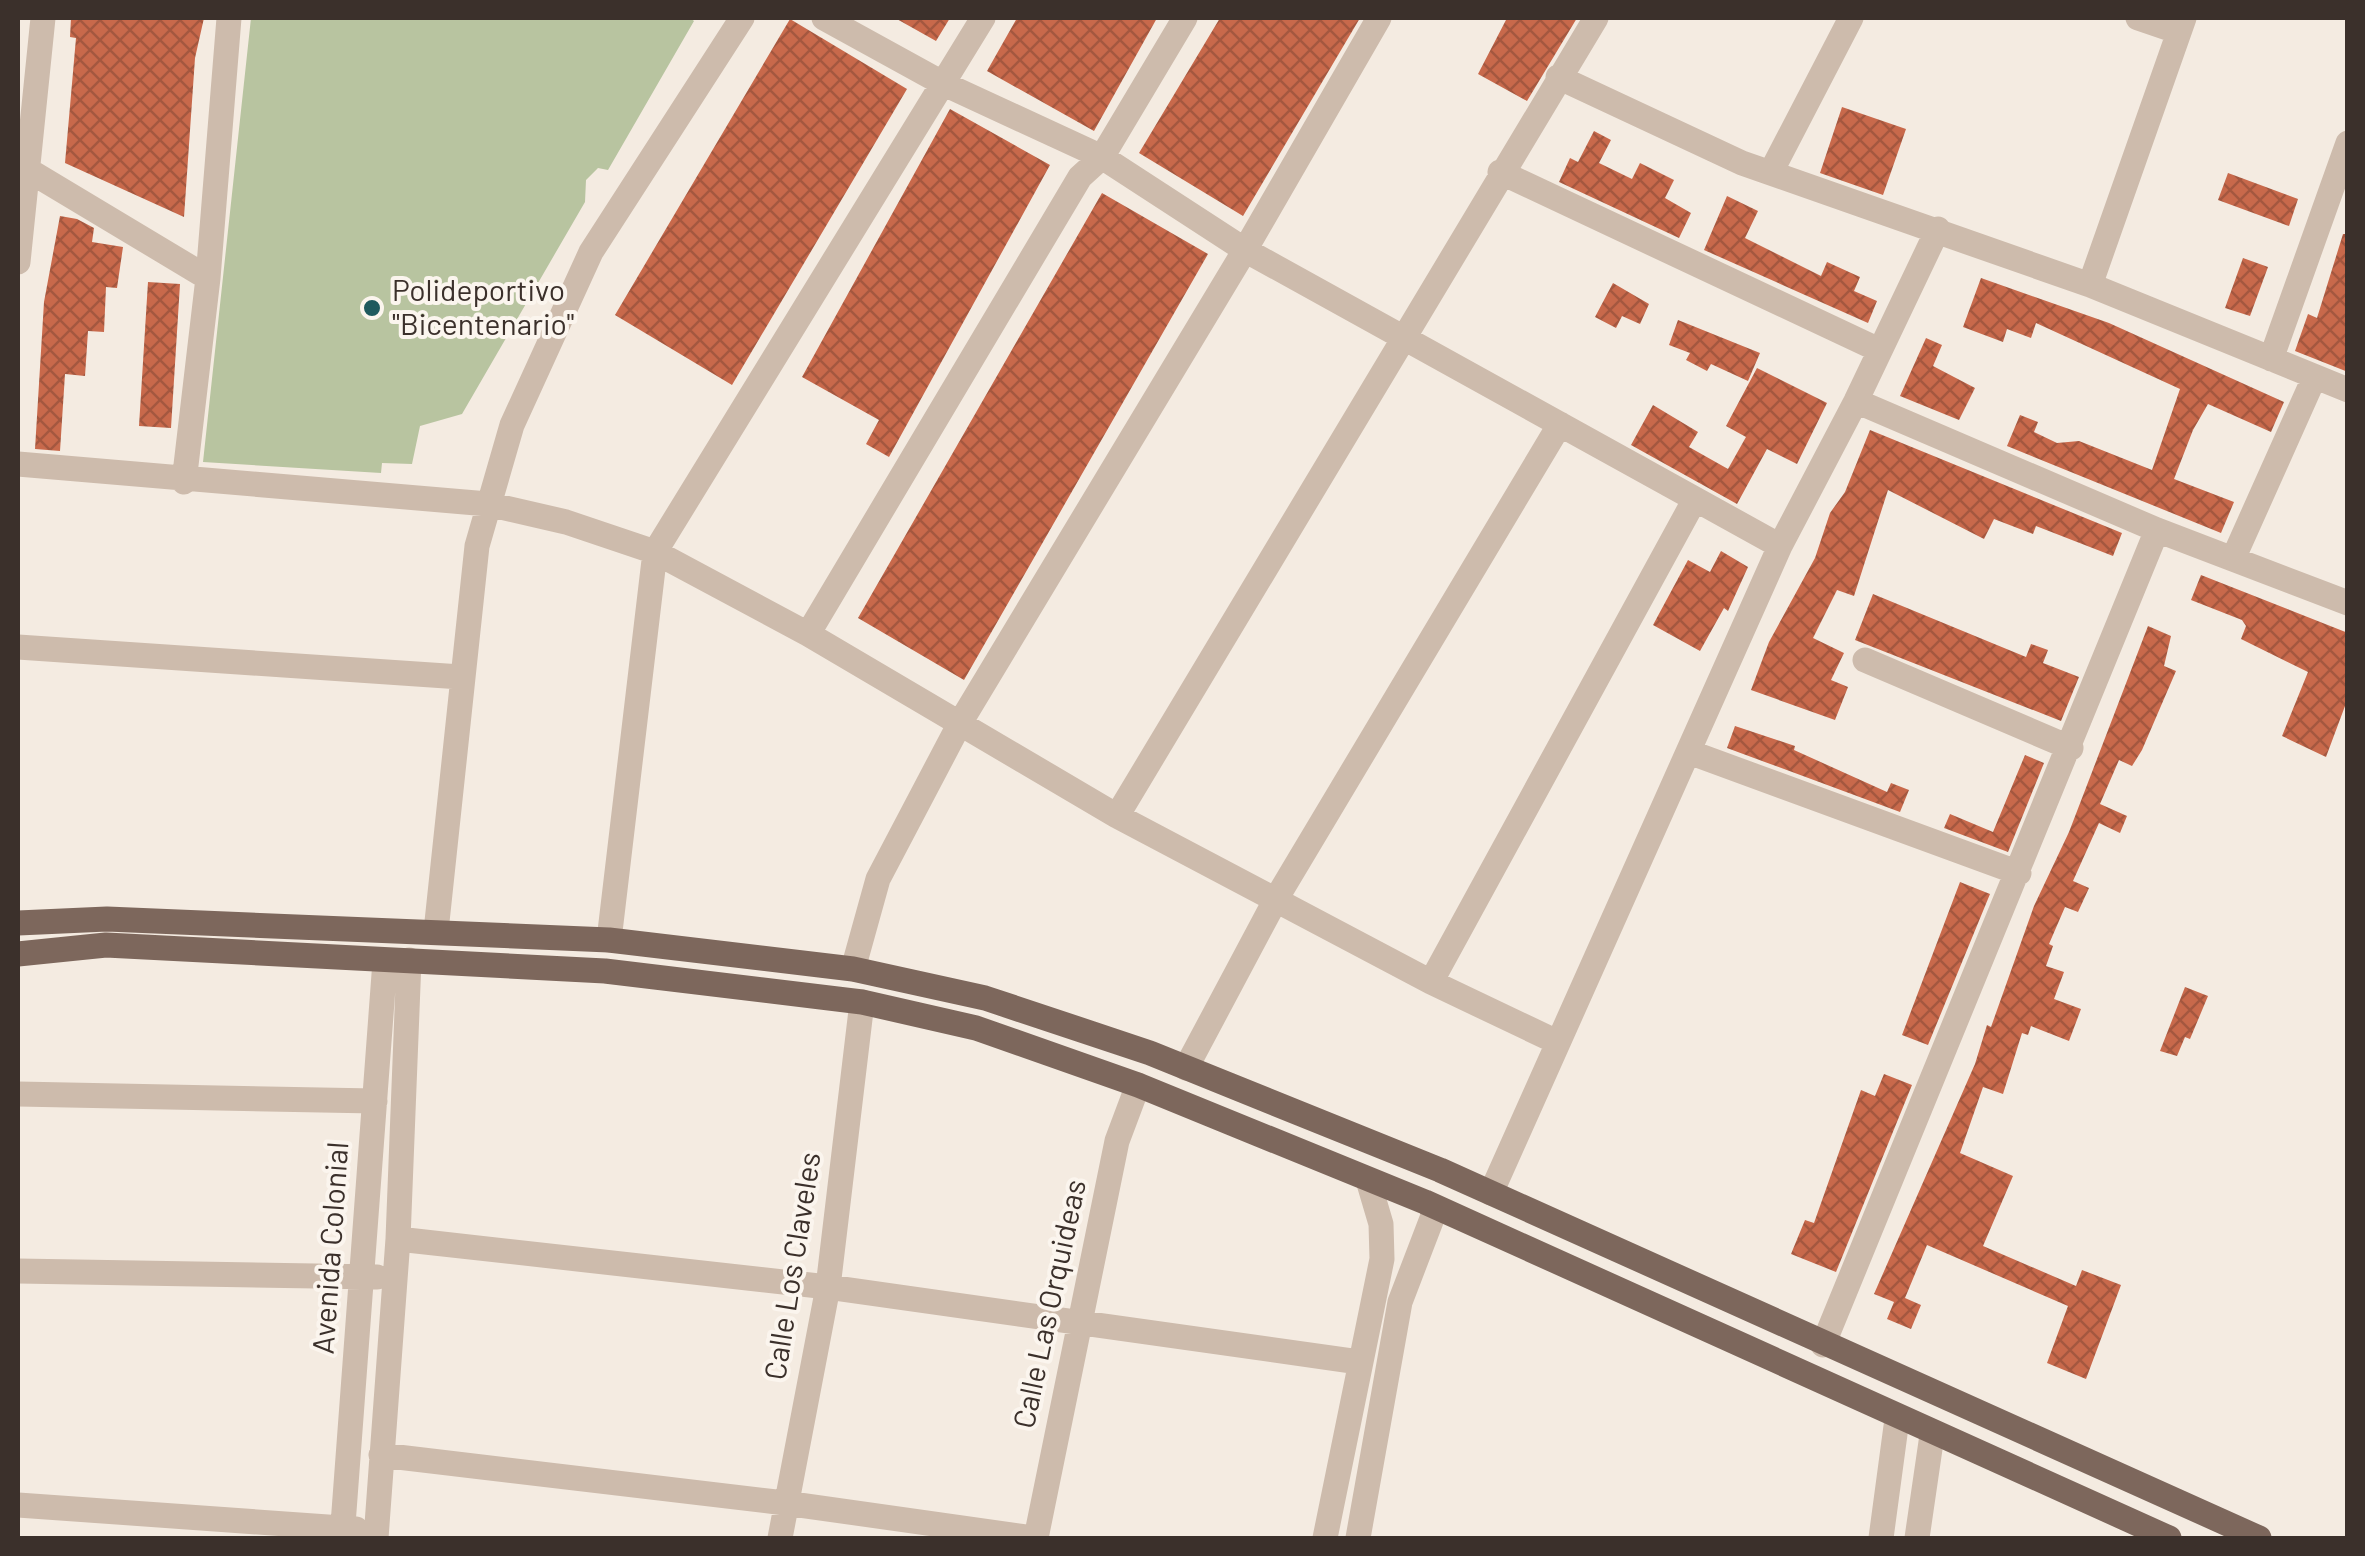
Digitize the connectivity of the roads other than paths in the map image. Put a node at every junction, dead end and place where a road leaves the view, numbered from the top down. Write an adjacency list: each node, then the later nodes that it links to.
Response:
1 (43, 18): 16 (street)
2 (229, 18): 22 (street)
3 (742, 18): 34 (street)
4 (824, 18): 13 (street)
5 (983, 18): 13 (street)
6 (1185, 18): 15 (street)
7 (1379, 18): 20 (street)
8 (1596, 18): 12 (street)
9 (1851, 18): 18 (street)
10 (2138, 18): 11 (street)
11 (2181, 25): 23 (street)
12 (1558, 77): 17 (street); 18 (street)
13 (944, 84): 15 (street); 37 (street)
14 (2348, 143): 26 (street)
15 (1102, 157): 20 (street); 40 (street)
16 (22, 167): 21 (street); 22 (street)
17 (1500, 172): 24 (street); 25 (street)
18 (1771, 172): 19 (street)
19 (1938, 229): 23 (street); 25 (street)
20 (1245, 250): 24 (street); 44 (street)
21 (18, 262)
22 (208, 278): 32 (street)
23 (2090, 285): 26 (street)
24 (1400, 338): 30 (street); 47 (street)
25 (1879, 350): 29 (street)
26 (2272, 359): 27 (street)
27 (2314, 378): 28 (street); 38 (street)
28 (2348, 390)
29 (1856, 402): 35 (street); 36 (street)
30 (1560, 424): 33 (street); 49 (street)
31 (18, 464): 32 (street)
32 (184, 482): 34 (street)
33 (1695, 499): 36 (street); 56 (street)
34 (488, 504): 37 (street); 43 (street)
35 (2157, 530): 38 (street); 45 (street)
36 (1780, 546): 46 (street)
37 (656, 552): 40 (street); 52 (street)
38 (2233, 559): 39 (street)
39 (2348, 603)
40 (808, 634): 44 (street)
41 (18, 647): 43 (street)
42 (1865, 660): 45 (street)
43 (461, 677): 51 (street)
44 (960, 724): 47 (street); 55 (street)
45 (2070, 748): 48 (street)
46 (1689, 752): 48 (street); 58 (street)
47 (1118, 816): 49 (street)
48 (2019, 874): 73 (street)
49 (1276, 899): 56 (street); 59 (street)
50 (18, 923): 51 (main road)
51 (436, 931): 52 (main road)
52 (609, 940): 55 (main road)
53 (18, 954): 54 (main road)
54 (397, 961): 57 (main road); 62 (street, Avenida Colonial); 67 (street)
55 (853, 969): 59 (main road)
56 (1431, 982): 58 (street)
57 (862, 1002): 60 (main road); 71 (street, Calle Los Claveles)
58 (1558, 1042): 65 (street)
59 (1186, 1068): 63 (main road)
60 (1138, 1085): 64 (main road); 72 (street, Calle Las Orquideas)
61 (18, 1094): 62 (street)
62 (375, 1100): 69 (street, Avenida Colonial)
63 (1440, 1170): 65 (main road); 66 (main road)
64 (1368, 1180): 66 (main road); 74 (street)
65 (1491, 1193): 73 (main road)
66 (1430, 1205): 75 (main road); 85 (street)
67 (398, 1239): 70 (street); 71 (street)
68 (18, 1272): 69 (street)
69 (362, 1276): 70 (street); 80 (street, Avenida Colonial)
70 (395, 1278): 77 (street)
71 (828, 1288): 72 (street); 78 (street, Calle Los Claveles)
72 (1077, 1323): 74 (street); 83 (street, Calle Las Orquideas)
73 (1823, 1346): 89 (main road)
74 (1359, 1362): 84 (street)
75 (1897, 1419): 76 (main road); 86 (street)
76 (1932, 1435): 87 (street); 88 (main road)
77 (381, 1455): 78 (street); 81 (street)
78 (786, 1503): 82 (street, Calle Los Claveles); 83 (street)
79 (18, 1504): 80 (street)
80 (343, 1534): 81 (street)
81 (376, 1535)
82 (780, 1538)
83 (1034, 1538)
84 (1324, 1538)
85 (1358, 1538)
86 (1881, 1538)
87 (1917, 1538)
88 (2169, 1538)
89 (2259, 1538)

